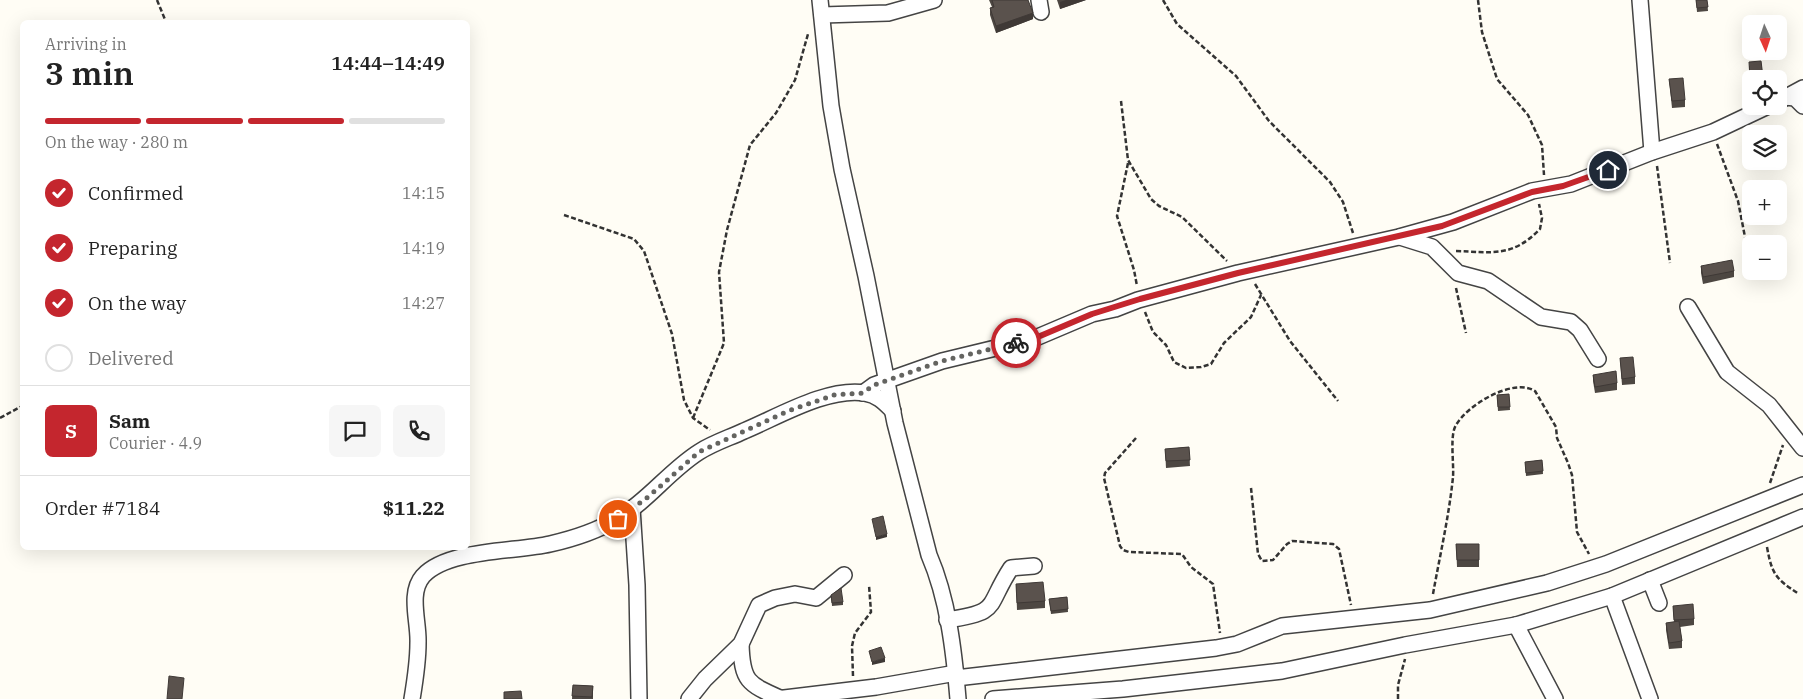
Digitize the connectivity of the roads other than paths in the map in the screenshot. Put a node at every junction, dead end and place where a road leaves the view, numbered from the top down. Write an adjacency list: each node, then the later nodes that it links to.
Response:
1 (820, 0): 5 (street)
2 (934, 0): 4 (street)
3 (1640, 0): 11 (street)
4 (887, 6): 5 (street)
5 (822, 17): 15 (street)
6 (1803, 88): 7 (street)
7 (1787, 96)
8 (1787, 99): 9 (street)
9 (1803, 106)
10 (1749, 115): 11 (street)
11 (1653, 151): 12 (street)
12 (1400, 237): 14 (street); 15 (street)
13 (1688, 307): 18 (street)
14 (1598, 360)
15 (887, 380): 16 (street); 17 (street)
16 (863, 393): 17 (street); 20 (street)
17 (893, 411): 27 (street)
18 (1803, 448)
19 (1803, 485): 30 (street)
20 (632, 508): 32 (street); 33 (street)
21 (1803, 517): 24 (street)
22 (1034, 566): 27 (street)
23 (844, 576): 29 (street)
24 (1650, 580): 25 (street); 26 (street)
25 (1612, 596): 28 (street); 40 (street)
26 (1659, 603)
27 (947, 620): 30 (street)
28 (1516, 625): 31 (street); 39 (street)
29 (741, 644): 34 (street); 36 (street)
30 (956, 675): 36 (street); 37 (street)
31 (1107, 695): 38 (street)
32 (412, 699)
33 (638, 699)
34 (689, 699)
35 (776, 699): 36 (street)
36 (782, 699)
37 (958, 699)
38 (993, 699)
39 (1555, 699)
40 (1650, 699)

